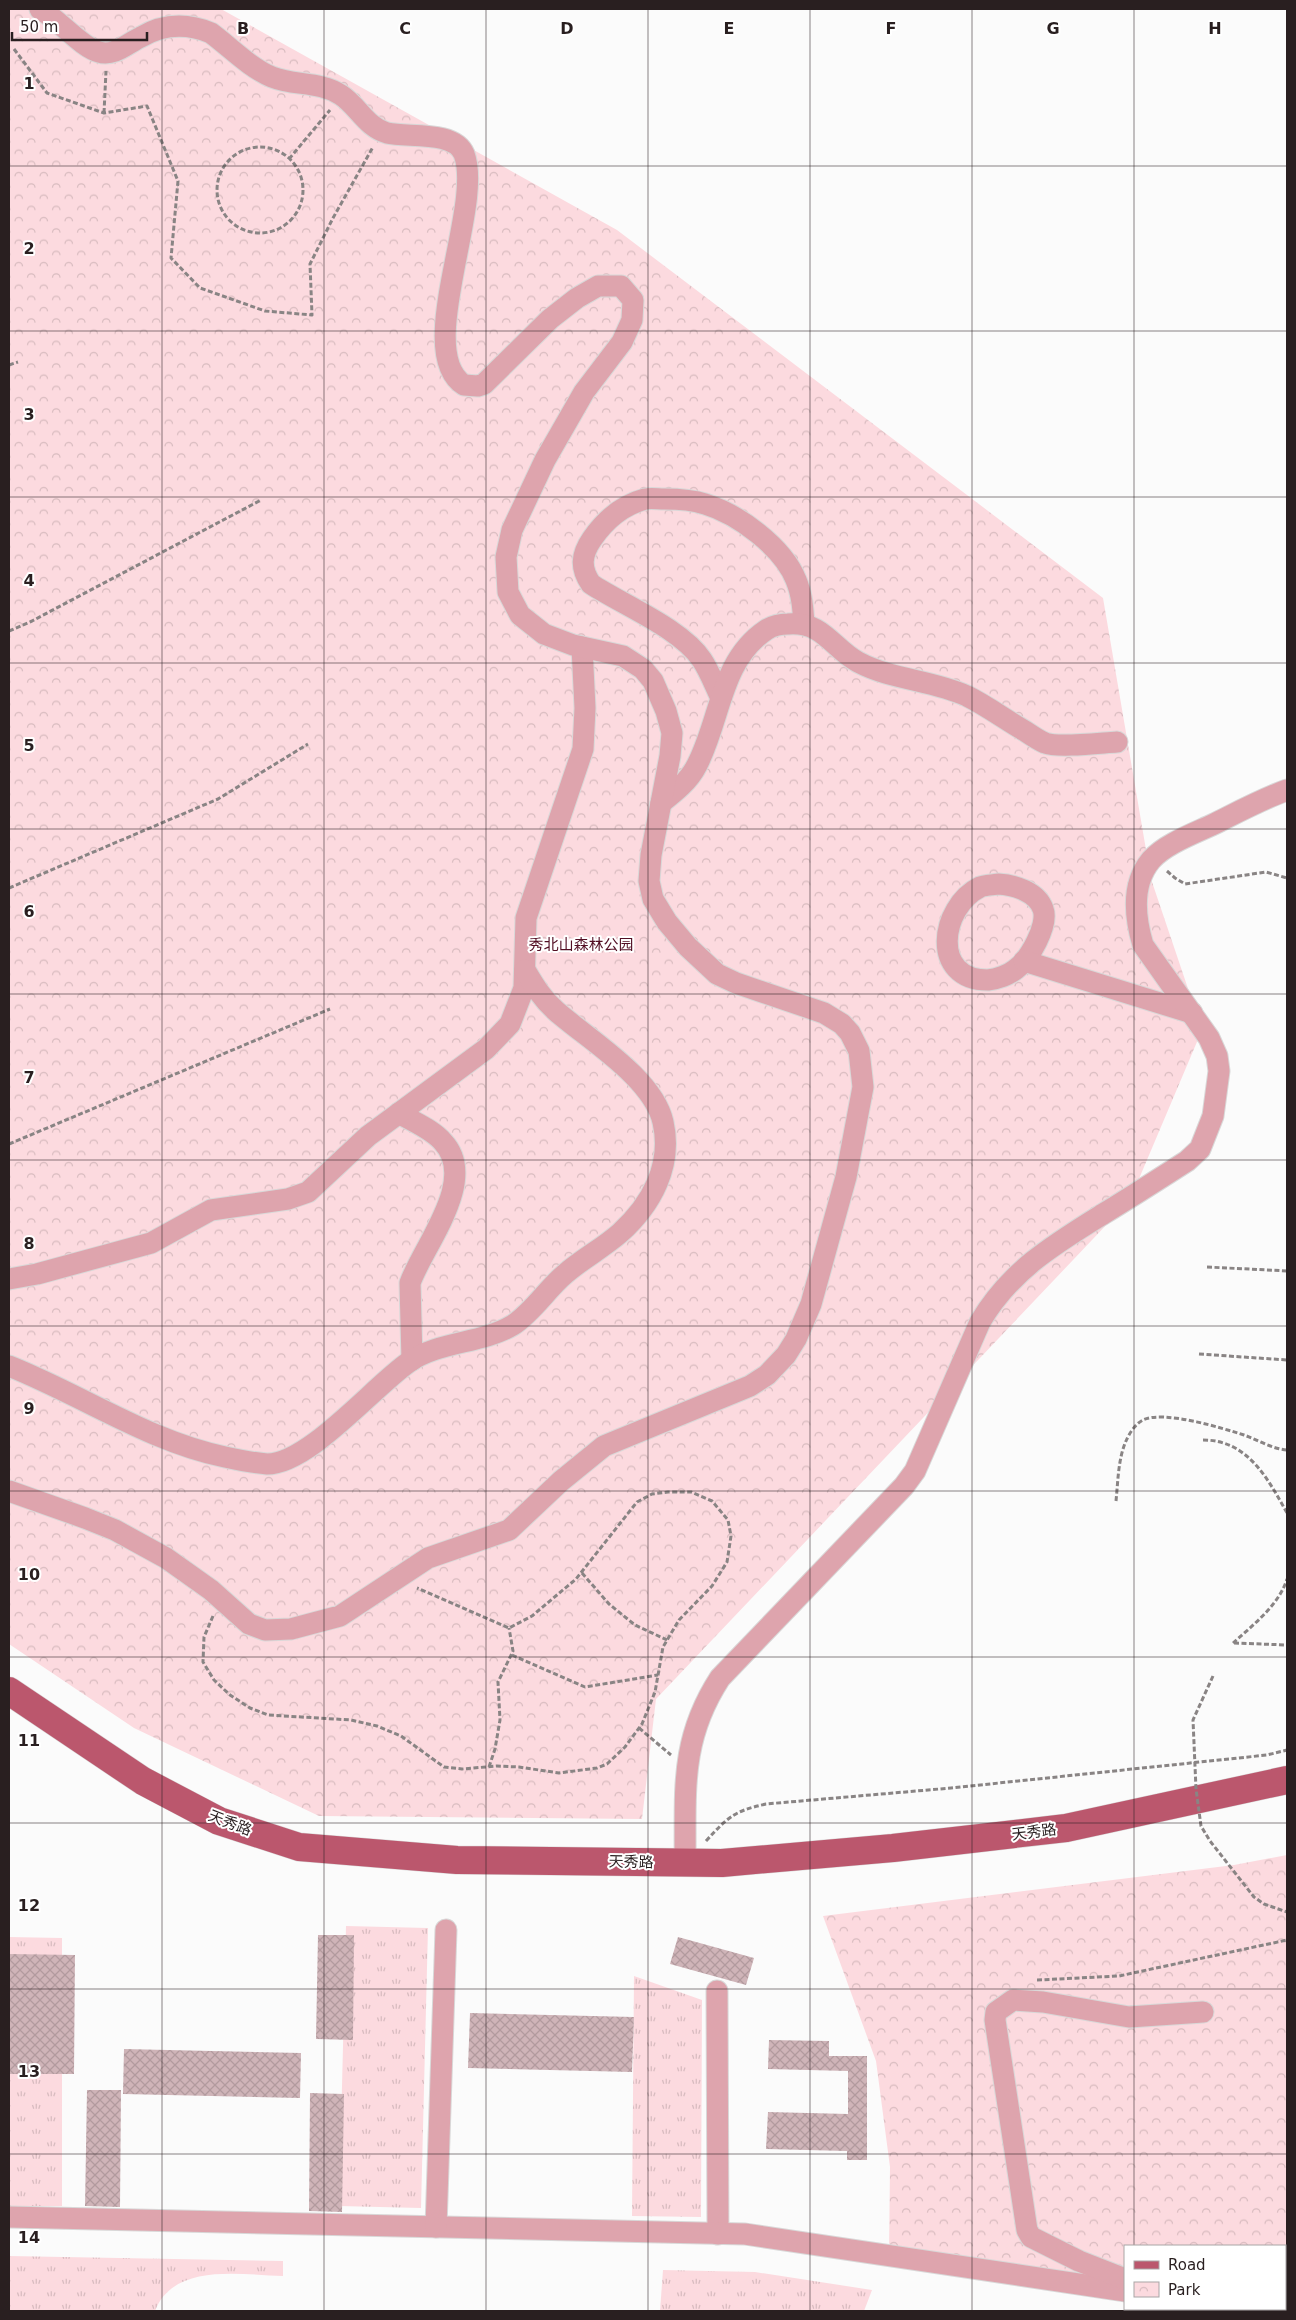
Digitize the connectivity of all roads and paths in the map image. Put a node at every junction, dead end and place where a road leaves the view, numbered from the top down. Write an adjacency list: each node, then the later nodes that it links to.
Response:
1 (40, 9): 3 (street)
2 (14, 49): 5 (path)
3 (107, 53): 4 (street); 5 (path)
4 (341, 96): 6 (street); 7 (path)
5 (104, 113): 6 (path)
6 (382, 131): 13 (street)
7 (289, 159): 7 (path)
8 (18, 362): 9 (path)
9 (9, 365)
10 (261, 500): 12 (path)
11 (804, 624): 14 (street); 14 (street); 15 (street)
12 (9, 631)
13 (582, 647): 18 (street); 23 (street)
14 (721, 698): 18 (street)
15 (1117, 742)
16 (308, 744): 21 (path)
17 (1287, 790): 19 (street)
18 (661, 803): 41 (street)
19 (1154, 858): 20 (path); 25 (street)
20 (1287, 878)
21 (9, 888)
22 (1024, 961): 22 (street); 25 (street)
23 (525, 970): 26 (street); 32 (street)
24 (330, 1009): 27 (path)
25 (1192, 1013): 54 (street)
26 (398, 1113): 30 (street); 32 (street)
27 (9, 1144)
28 (1207, 1267): 29 (path)
29 (1287, 1271)
30 (9, 1279)
31 (1199, 1354): 33 (path)
32 (412, 1360): 34 (street)
33 (1287, 1360)
34 (9, 1366)
35 (1203, 1440): 39 (path)
36 (1287, 1450): 38 (path)
37 (9, 1491): 43 (street)
38 (1116, 1501)
39 (1287, 1513)
40 (582, 1573): 44 (path); 45 (path); 45 (path)
41 (396, 1578): 43 (street); 44 (path)
42 (1287, 1579): 46 (path)
43 (220, 1598): 53 (path)
44 (509, 1628): 47 (path)
45 (667, 1640): 48 (path)
46 (1287, 1645)
47 (512, 1655): 48 (path); 53 (path)
48 (658, 1675): 51 (path)
49 (1213, 1676): 57 (path, bridge)
50 (9, 1691): 56 (main road, 天秀路)
51 (638, 1728): 53 (path); 54 (path)
52 (1287, 1750): 56 (path)
53 (489, 1766)
54 (687, 1768): 56 (street)
55 (1287, 1780): 56 (main road, 天秀路)
56 (685, 1863)
57 (1287, 1912)
58 (446, 1930): 64 (street)
59 (1287, 1940): 60 (path)
60 (1031, 1981)
61 (718, 1991): 65 (street)
62 (1203, 2012): 66 (street)
63 (9, 2217): 64 (street)
64 (436, 2227): 65 (street)
65 (718, 2234): 67 (street)
66 (1124, 2279)
67 (1124, 2291)

